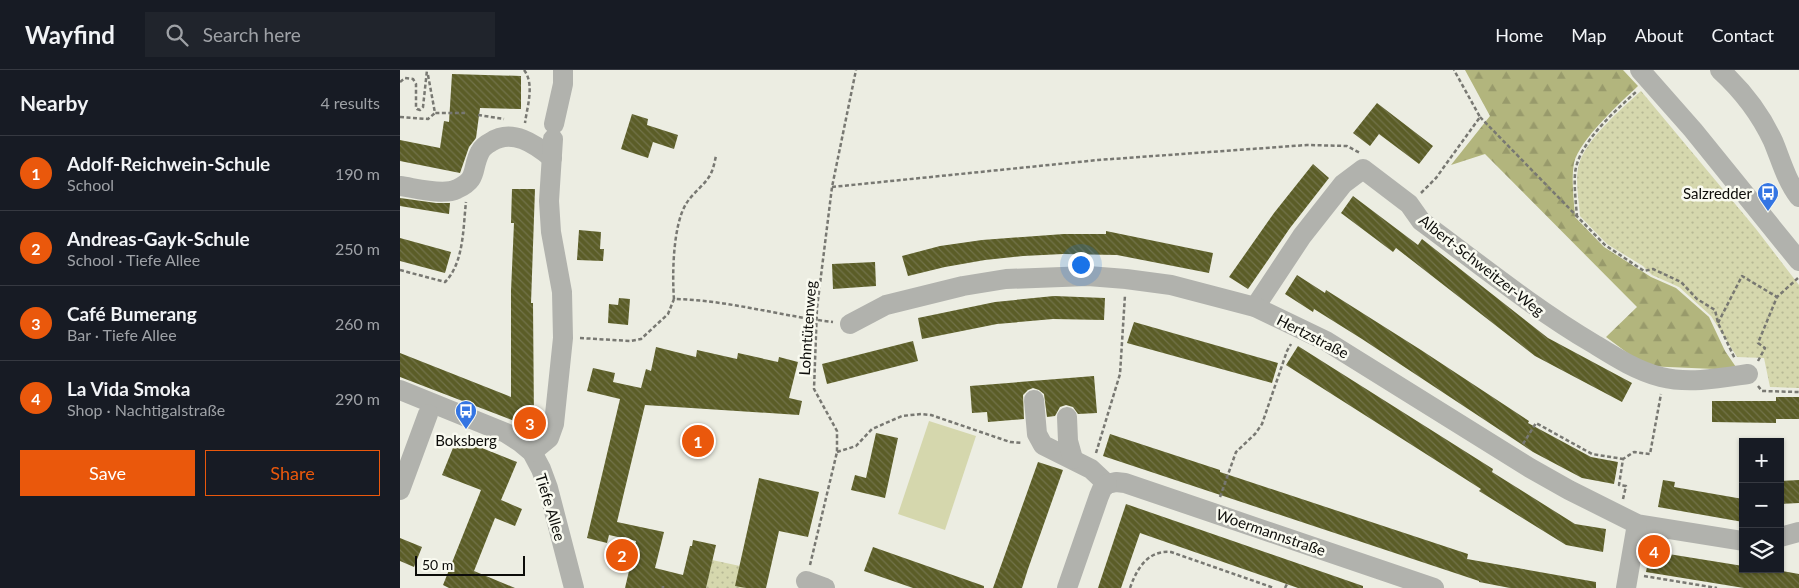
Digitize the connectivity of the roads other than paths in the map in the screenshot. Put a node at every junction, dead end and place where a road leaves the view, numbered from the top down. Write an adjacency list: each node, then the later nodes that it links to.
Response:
1 (564, 70): 4 (street)
2 (1720, 70): 6 (street)
3 (1644, 75): 7 (street)
4 (553, 141): 5 (street); 15 (street)
5 (400, 186)
6 (1799, 197)
7 (1797, 270)
8 (1255, 307): 9 (street, Hertzstraße); 10 (street, Albert-Schweitzer-Weg); 19 (street, Hertzstraße)
9 (850, 324)
10 (1748, 374)
11 (400, 390): 15 (street)
12 (1034, 400): 16 (street)
13 (428, 414): 18 (street)
14 (1067, 417): 16 (street)
15 (532, 452): 24 (street, Tiefe Allee)
16 (1073, 459): 17 (street)
17 (1107, 484): 26 (street); 27 (street, Woermannstraße)
18 (400, 490)
19 (1637, 524): 22 (street, Hertzstraße); 28 (street)
20 (1799, 532): 21 (street)
21 (1784, 536)
22 (1739, 540)
23 (806, 581): 25 (street)
24 (574, 588)
25 (825, 588)
26 (1067, 588)
27 (1434, 588)
28 (1626, 588)

